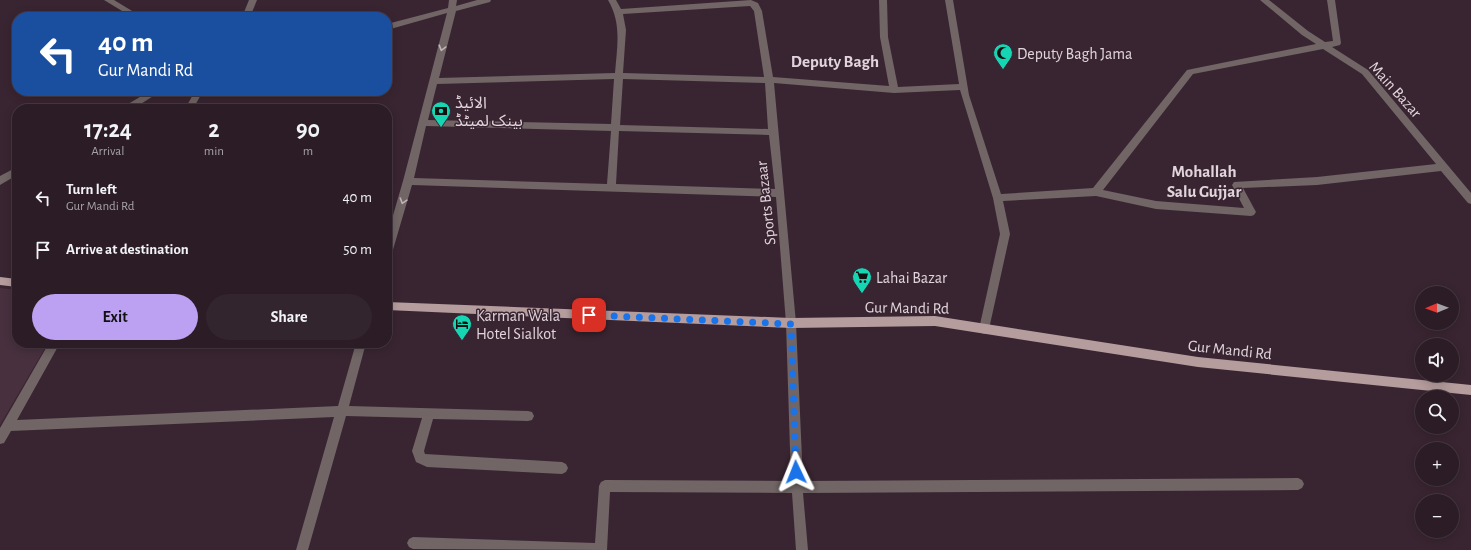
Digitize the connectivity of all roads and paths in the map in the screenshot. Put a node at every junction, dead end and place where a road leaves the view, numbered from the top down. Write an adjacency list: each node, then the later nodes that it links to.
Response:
1 (108, 0): 11 (street)
2 (253, 0): 12 (street)
3 (453, 0): 10 (street)
4 (487, 0): 10 (street)
5 (612, 0): 13 (street)
6 (883, 0): 20 (street)
7 (949, 0): 19 (street)
8 (1264, 0): 15 (street, Main Bazar)
9 (1331, 0): 15 (street)
10 (452, 10): 14 (street); 18 (street, one-way to 18)
11 (129, 12)
12 (248, 12)
13 (619, 12): 16 (street); 17 (street, Sports Bazaar)
14 (392, 26)
15 (1324, 46): 26 (street, Main Bazar); 31 (street)
16 (620, 76): 17 (street); 18 (street); 24 (street)
17 (769, 80): 20 (street); 25 (street, Sports Bazaar)
18 (433, 81): 23 (street)
19 (964, 87): 20 (street); 33 (street)
20 (894, 90)
21 (148, 96): 22 (street)
22 (135, 104)
23 (423, 124): 24 (street); 29 (street)
24 (616, 128): 25 (street); 30 (street)
25 (773, 132): 32 (street, Sports Bazaar)
26 (1443, 167): 31 (street); 34 (street, Main Bazar)
27 (12, 174): 28 (street)
28 (0, 181)
29 (408, 181): 30 (street); 35 (street, one-way to 35)
30 (611, 188): 32 (street)
31 (1096, 192): 33 (street)
32 (780, 193): 39 (street, Sports Bazaar)
33 (998, 198): 40 (street)
34 (1471, 200)
35 (392, 236)
36 (0, 281): 37 (main road)
37 (12, 282)
38 (392, 306): 39 (main road, Gur Mandi Rd)
39 (791, 324): 40 (main road, Gur Mandi Rd); 51 (street, Sports Bazaar)
40 (984, 329): 43 (main road, Gur Mandi Rd)
41 (52, 348): 47 (street)
42 (360, 348): 44 (street)
43 (1471, 390)
44 (343, 411): 45 (street); 47 (street); 53 (street)
45 (429, 413): 46 (street); 49 (street)
46 (528, 416)
47 (8, 426): 48 (street)
48 (0, 439)
49 (562, 468)
50 (1298, 484): 51 (street)
51 (797, 487): 54 (street); 55 (street, Sports Bazaar)
52 (413, 543): 54 (street)
53 (302, 550)
54 (600, 550)
55 (802, 550)

